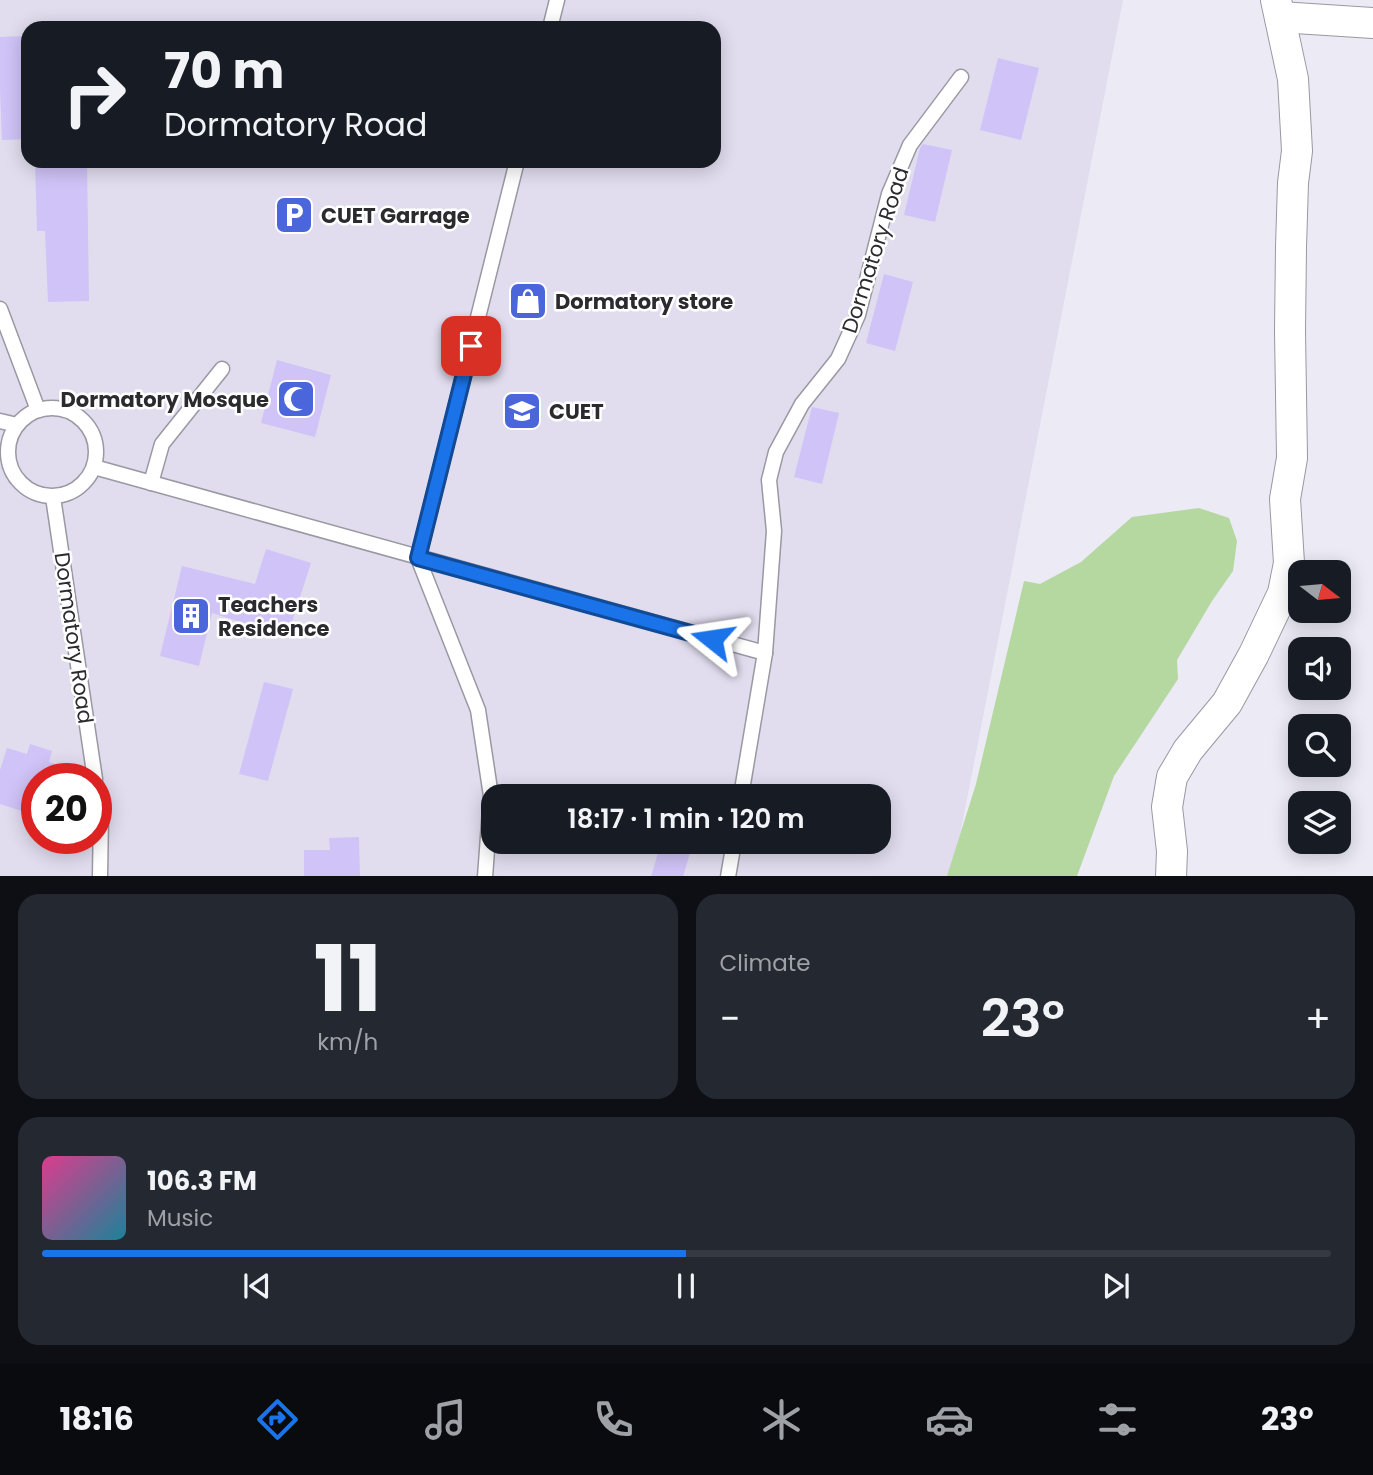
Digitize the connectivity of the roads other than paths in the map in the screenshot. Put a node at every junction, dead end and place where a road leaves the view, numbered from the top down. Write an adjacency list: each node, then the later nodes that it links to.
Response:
1 (557, 0): 3 (lane)
2 (1278, 9): 4 (street); 25 (street)
3 (552, 21)
4 (1373, 23)
5 (961, 77): 17 (lane, Dormatory Road)
6 (515, 168): 16 (lane)
7 (0, 309): 9 (lane)
8 (222, 369): 14 (lane)
9 (38, 410): 11 (lane); 13 (lane)
10 (0, 421): 11 (lane)
11 (17, 425): 12 (lane)
12 (5, 462): 15 (lane)
13 (94, 467): 14 (lane); 15 (lane)
14 (151, 483): 16 (lane)
15 (53, 497): 18 (lane, Dormatory Road)
16 (418, 558): 17 (lane); 23 (lane)
17 (765, 653): 19 (lane, Dormatory Road)
18 (93, 763)
19 (743, 784)
20 (100, 854): 22 (lane)
21 (732, 854): 24 (lane)
22 (100, 876)
23 (485, 876)
24 (728, 876)
25 (1171, 876)

